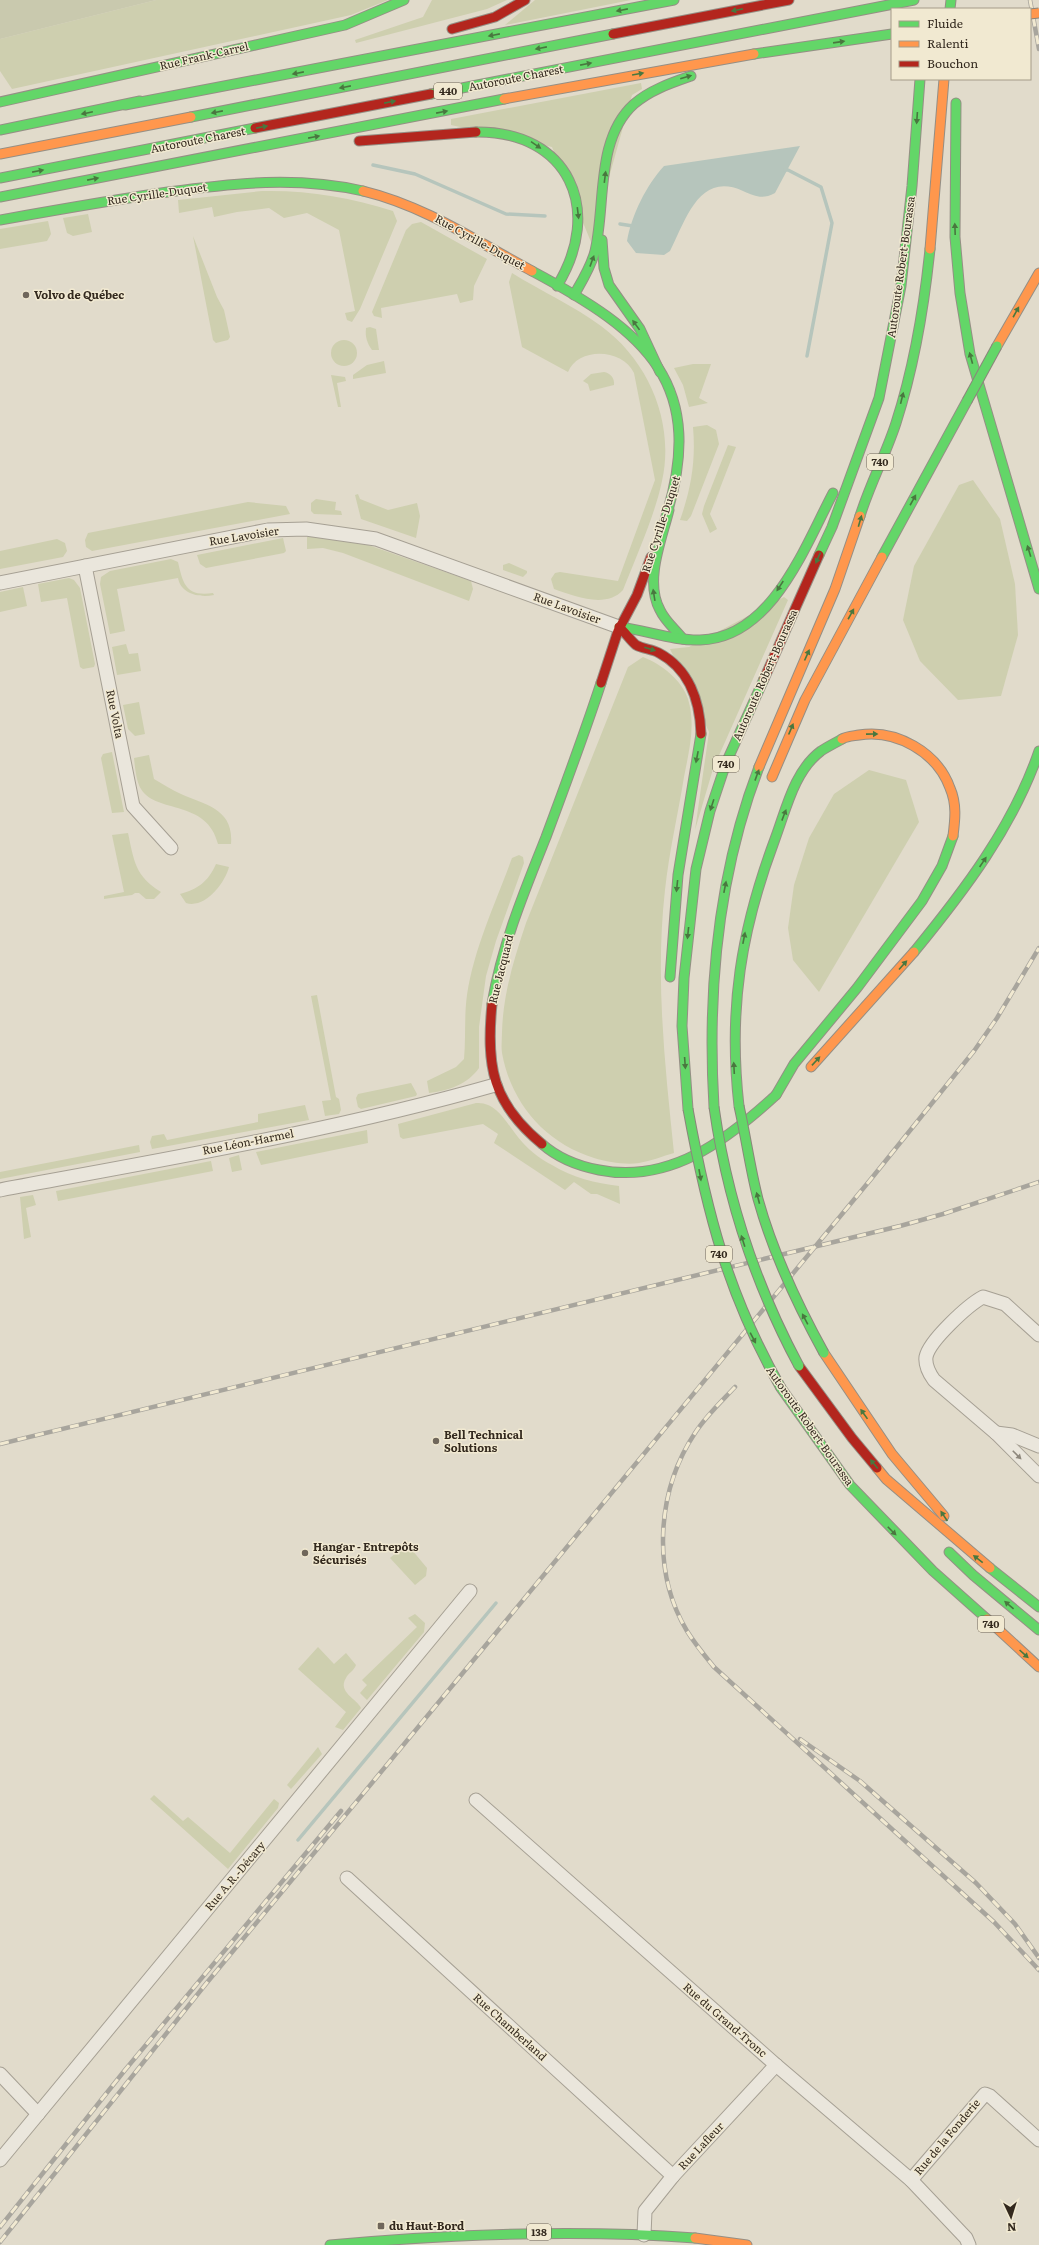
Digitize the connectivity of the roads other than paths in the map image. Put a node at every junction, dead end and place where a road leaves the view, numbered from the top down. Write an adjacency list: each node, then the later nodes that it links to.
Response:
1 (404, 0): 13 (main road, Rue Frank-Carrel)
2 (525, 0): 6 (main road)
3 (674, 0): 14 (main road, one-way to 14)
4 (789, 0): 18 (main road, 440, one-way to 18)
5 (919, 2): 20 (main road, Autoroute Charest / 440, one-way to 5)
6 (440, 32)
7 (891, 34): 9 (main road, one-way to 7)
8 (382, 46): 14 (main road)
9 (810, 46): 19 (main road, one-way to 9); 22 (main road, one-way to 9)
10 (920, 80): 28 (main road, Autoroute Robert-Bourassa / 740, one-way to 28)
11 (944, 80): 38 (main road, 740, one-way to 11)
12 (956, 94): 32 (main road, one-way to 12)
13 (0, 102)
14 (125, 105): 15 (main road, one-way to 15)
15 (0, 130)
16 (349, 142): 25 (main road, one-way to 25)
17 (306, 148): 19 (main road)
18 (0, 154)
19 (138, 171): 21 (main road, one-way to 19)
20 (0, 178)
21 (0, 197)
22 (600, 215): 26 (main road, one-way to 22); 27 (main road, one-way to 22)
23 (0, 220): 25 (main road, Rue Cyrille-Duquet)
24 (1039, 273): 36 (main road, one-way to 24, bridge)
25 (557, 286): 26 (main road, Rue Cyrille-Duquet)
26 (574, 295): 27 (main road, Rue Cyrille-Duquet)
27 (660, 372): 29 (main road, Rue Cyrille-Duquet)
28 (861, 442): 34 (main road, one-way to 34); 47 (main road, Autoroute Robert-Bourassa / 740, one-way to 47, bridge)
29 (669, 510): 33 (main road, Rue Cyrille-Duquet); 34 (main road, one-way to 29)
30 (85, 566): 31 (street, Rue Lavoisier); 33 (street, Rue Lavoisier); 39 (street, Rue Volta)
31 (0, 583)
32 (1039, 589)
33 (620, 627): 34 (main road); 40 (main road, one-way to 40); 41 (main road, Rue Jacquard)
34 (683, 638)
35 (1039, 751): 42 (main road, one-way to 35)
36 (765, 788)
37 (757, 800): 38 (main road)
38 (740, 824): 52 (main road, 740, one-way to 38, bridge)
39 (171, 848)
40 (670, 984)
41 (495, 1085): 42 (main road, Rue Jacquard); 45 (street, Rue Léon-Harmel)
42 (776, 1095): 55 (main road, one-way to 42, bridge)
43 (684, 1152): 44 (main road)
44 (688, 1172)
45 (0, 1190)
46 (696, 1192): 47 (main road)
47 (711, 1224): 56 (main road, Autoroute Robert-Bourassa / 740, one-way to 56, bridge)
48 (1039, 1335): 49 (street)
49 (996, 1433): 50 (street); 51 (street, one-way to 51)
50 (1039, 1446)
51 (1037, 1471)
52 (900, 1492): 53 (main road); 55 (main road, 740)
53 (930, 1529)
54 (945, 1548): 60 (main road, one-way to 54)
55 (965, 1549): 58 (main road, 740, one-way to 55)
56 (944, 1580): 59 (main road); 61 (main road, Autoroute Robert-Bourassa / 740, one-way to 61)
57 (470, 1591): 66 (street, Rue A.R.-Décary)
58 (1039, 1607)
59 (1014, 1630)
60 (1039, 1630)
61 (1039, 1667)
62 (476, 1800): 64 (street, Rue du Grand-Tronc)
63 (347, 1878): 69 (street, Rue Chamberland)
64 (776, 2065): 69 (street, Rue Lafleur); 70 (street, Rue du Grand-Tronc)
65 (0, 2074): 66 (street)
66 (38, 2114): 68 (street, Rue A.R.-Décary)
67 (1039, 2140): 70 (street, Rue de la Fonderie)
68 (0, 2160)
69 (673, 2176): 71 (street, Rue Lafleur)
70 (911, 2180): 74 (street, Rue du Grand-Tronc)
71 (644, 2234): 72 (main road, 138); 73 (main road, 138)
72 (330, 2245)
73 (747, 2245)
74 (969, 2245)

